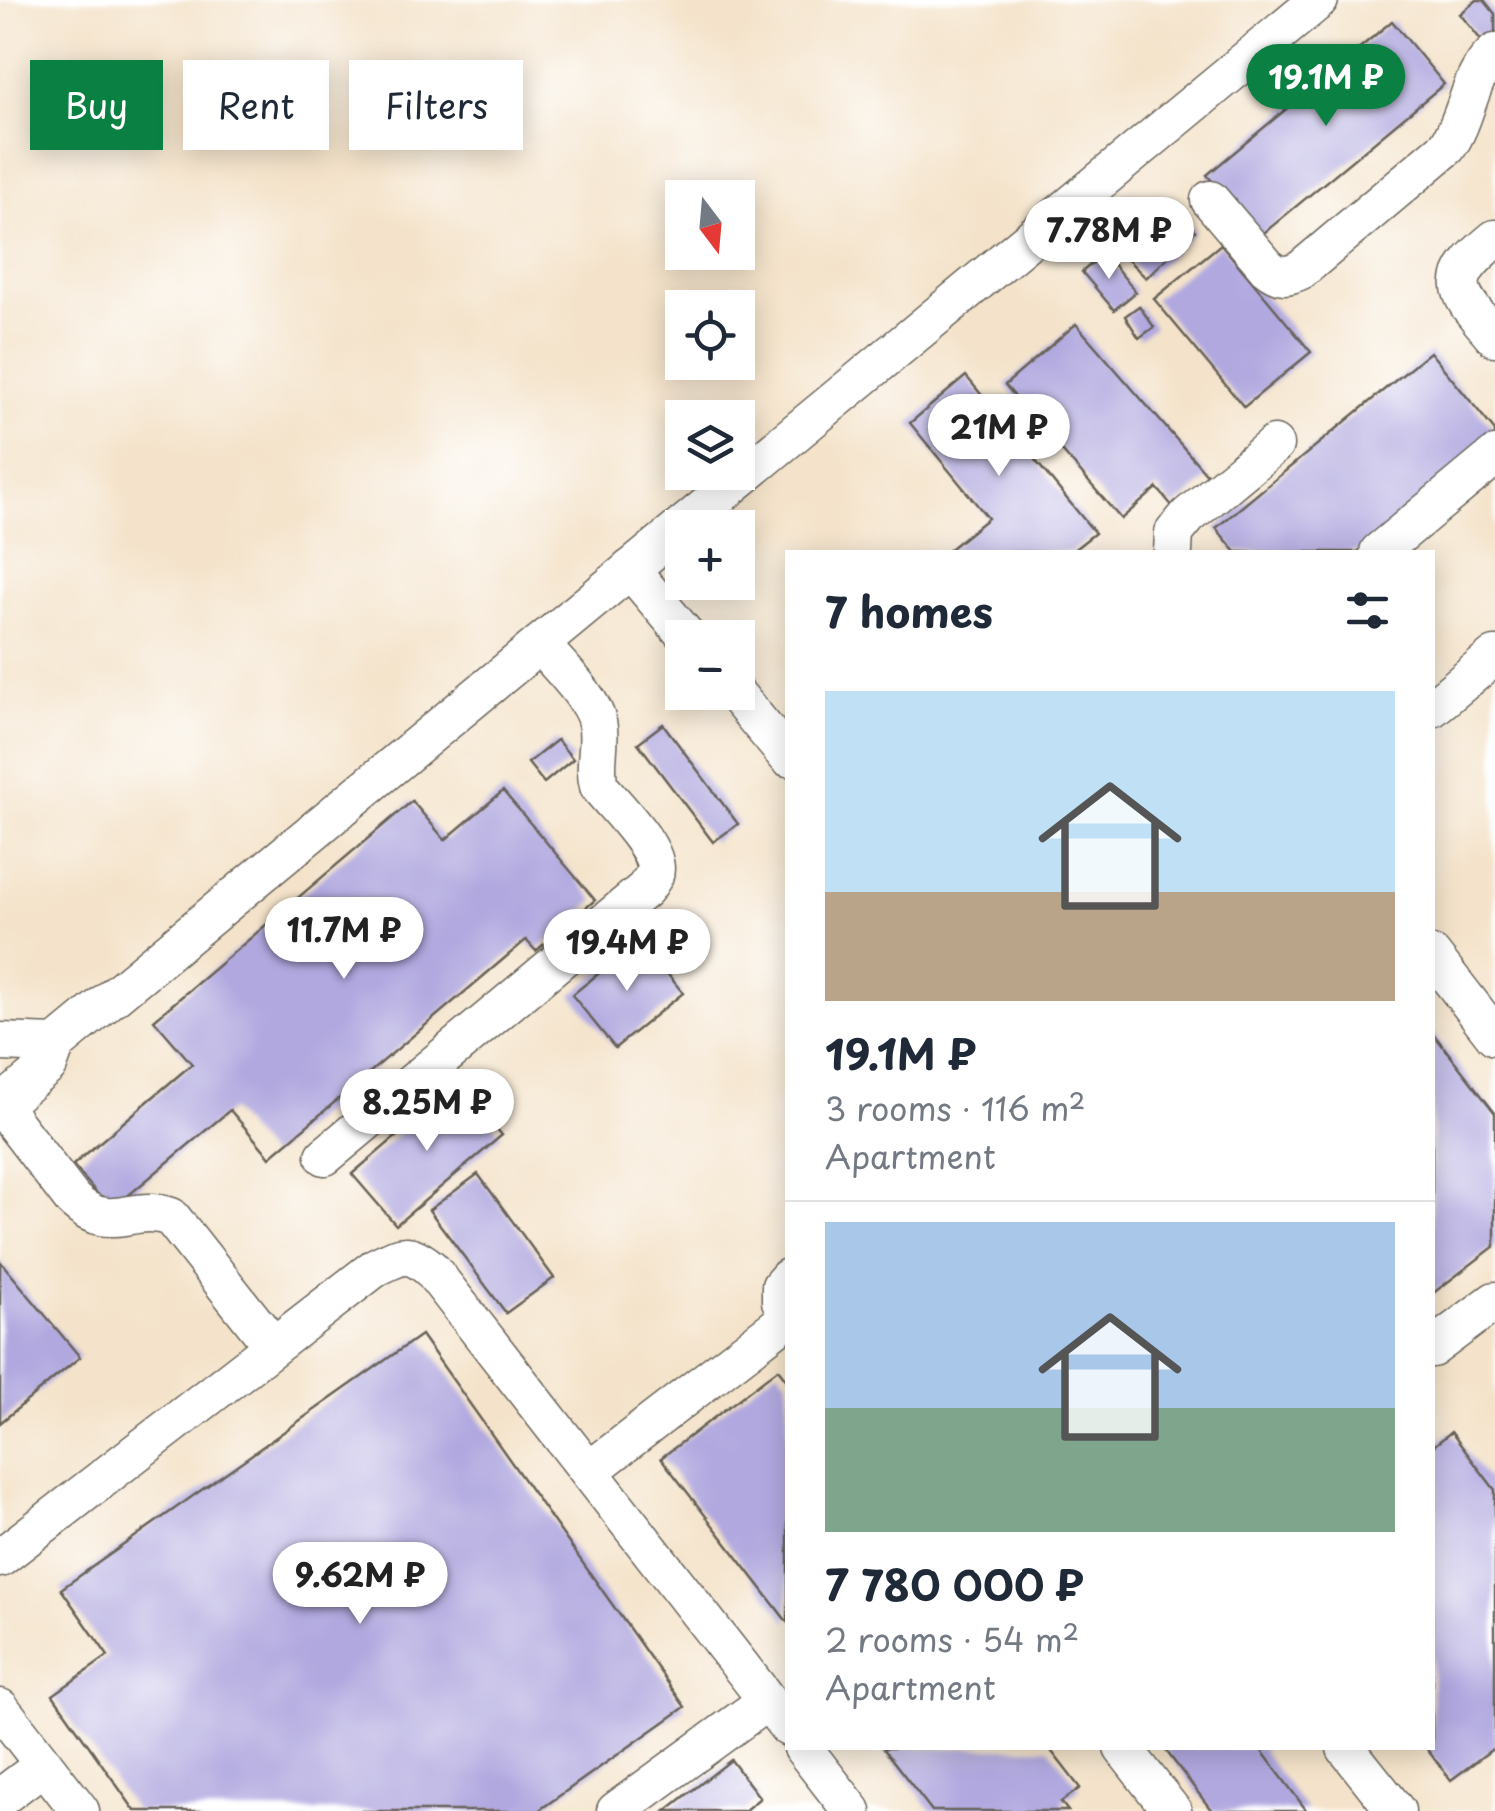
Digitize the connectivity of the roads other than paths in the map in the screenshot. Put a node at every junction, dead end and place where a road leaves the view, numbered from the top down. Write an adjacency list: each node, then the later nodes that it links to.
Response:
1 (1319, 0): 10 (street)
2 (1495, 53): 3 (street)
3 (1210, 200)
4 (1495, 239): 5 (street)
5 (1495, 337)
6 (1274, 445): 8 (street)
7 (1495, 456): 9 (street)
8 (1172, 550)
9 (1382, 550)
10 (630, 569): 11 (street); 12 (street)
11 (673, 620)
12 (540, 644): 20 (street); 21 (street)
13 (1495, 656): 14 (street)
14 (1435, 706)
15 (749, 710): 16 (street)
16 (785, 753)
17 (1435, 959): 18 (street)
18 (1495, 1036)
19 (0, 1042): 20 (street)
20 (56, 1044): 26 (street)
21 (325, 1156)
22 (785, 1281): 24 (street)
23 (1495, 1301): 27 (street)
24 (785, 1308)
25 (785, 1318): 28 (street)
26 (273, 1346): 28 (street); 29 (street)
27 (1435, 1346)
28 (588, 1471): 31 (street)
29 (0, 1558)
30 (0, 1708): 35 (street)
31 (777, 1714): 38 (street)
32 (806, 1750): 39 (street)
33 (1125, 1750): 40 (street)
34 (1348, 1750): 41 (street)
35 (44, 1766): 36 (street); 37 (street)
36 (0, 1798)
37 (80, 1811)
38 (616, 1811)
39 (852, 1811)
40 (1172, 1811)
41 (1396, 1811)

